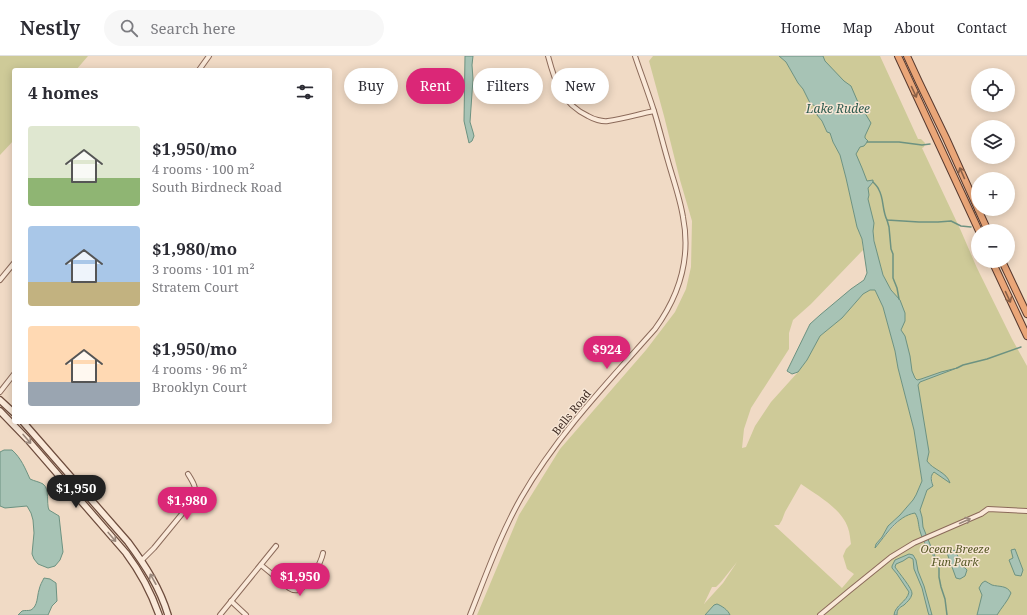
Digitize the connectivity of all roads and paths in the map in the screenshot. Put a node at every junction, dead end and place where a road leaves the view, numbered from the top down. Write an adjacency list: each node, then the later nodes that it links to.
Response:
1 (208, 56): 6 (street)
2 (548, 56): 7 (street)
3 (635, 56): 7 (street, Bells Road)
4 (898, 56): 9 (highway, one-way to 9)
5 (907, 56): 8 (highway, one-way to 5)
6 (200, 68)
7 (654, 111): 35 (street, Bells Road)
8 (971, 193)
9 (976, 224)
10 (12, 265): 13 (street)
11 (995, 268): 15 (highway, one-way to 15)
12 (1005, 268): 14 (highway)
13 (0, 280)
14 (1027, 314)
15 (1027, 336)
16 (12, 377): 17 (street)
17 (0, 392)
18 (0, 400): 20 (main road)
19 (0, 411): 21 (main road, one-way to 21)
20 (12, 411)
21 (12, 423)
22 (13, 424): 31 (main road, one-way to 31)
23 (25, 424): 28 (main road)
24 (188, 474): 28 (street)
25 (1027, 511): 36 (street, one-way to 25)
26 (276, 546): 29 (street)
27 (323, 553): 29 (street)
28 (142, 560): 32 (main road, one-way to 28)
29 (261, 565): 30 (street)
30 (231, 601): 33 (street); 34 (street)
31 (159, 615)
32 (168, 615)
33 (220, 615)
34 (246, 615)
35 (470, 615)
36 (820, 615)

